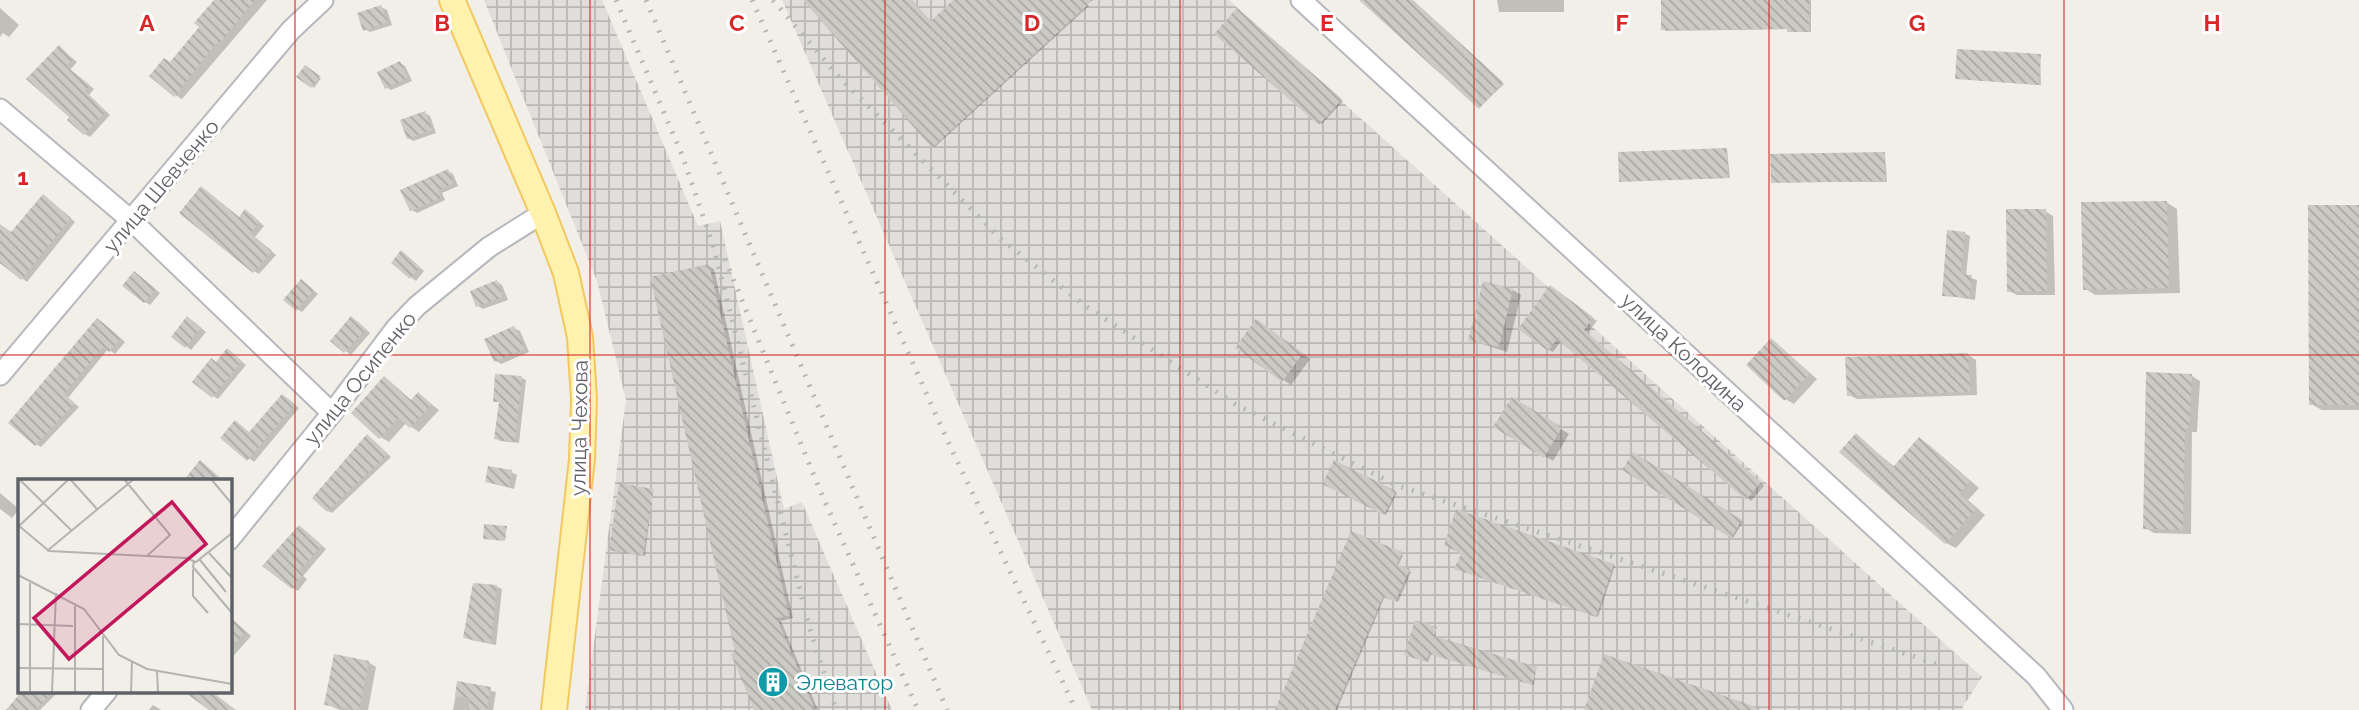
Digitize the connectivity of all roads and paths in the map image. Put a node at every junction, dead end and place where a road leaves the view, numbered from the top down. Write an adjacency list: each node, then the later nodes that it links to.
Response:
1 (323, 0): 6 (street, улица Шевченко)
2 (452, 0): 5 (main road, улица Чехова)
3 (1301, 0): 13 (street, улица Колодина)
4 (0, 109): 6 (street)
5 (543, 213): 8 (street, улица Осипенко); 12 (main road, улица Чехова)
6 (132, 221): 7 (street, улица Шевченко); 8 (street)
7 (0, 375)
8 (332, 413): 9 (street, улица Осипенко)
9 (231, 538)
10 (106, 692): 11 (street)
11 (91, 710)
12 (554, 710)
13 (2063, 710)

